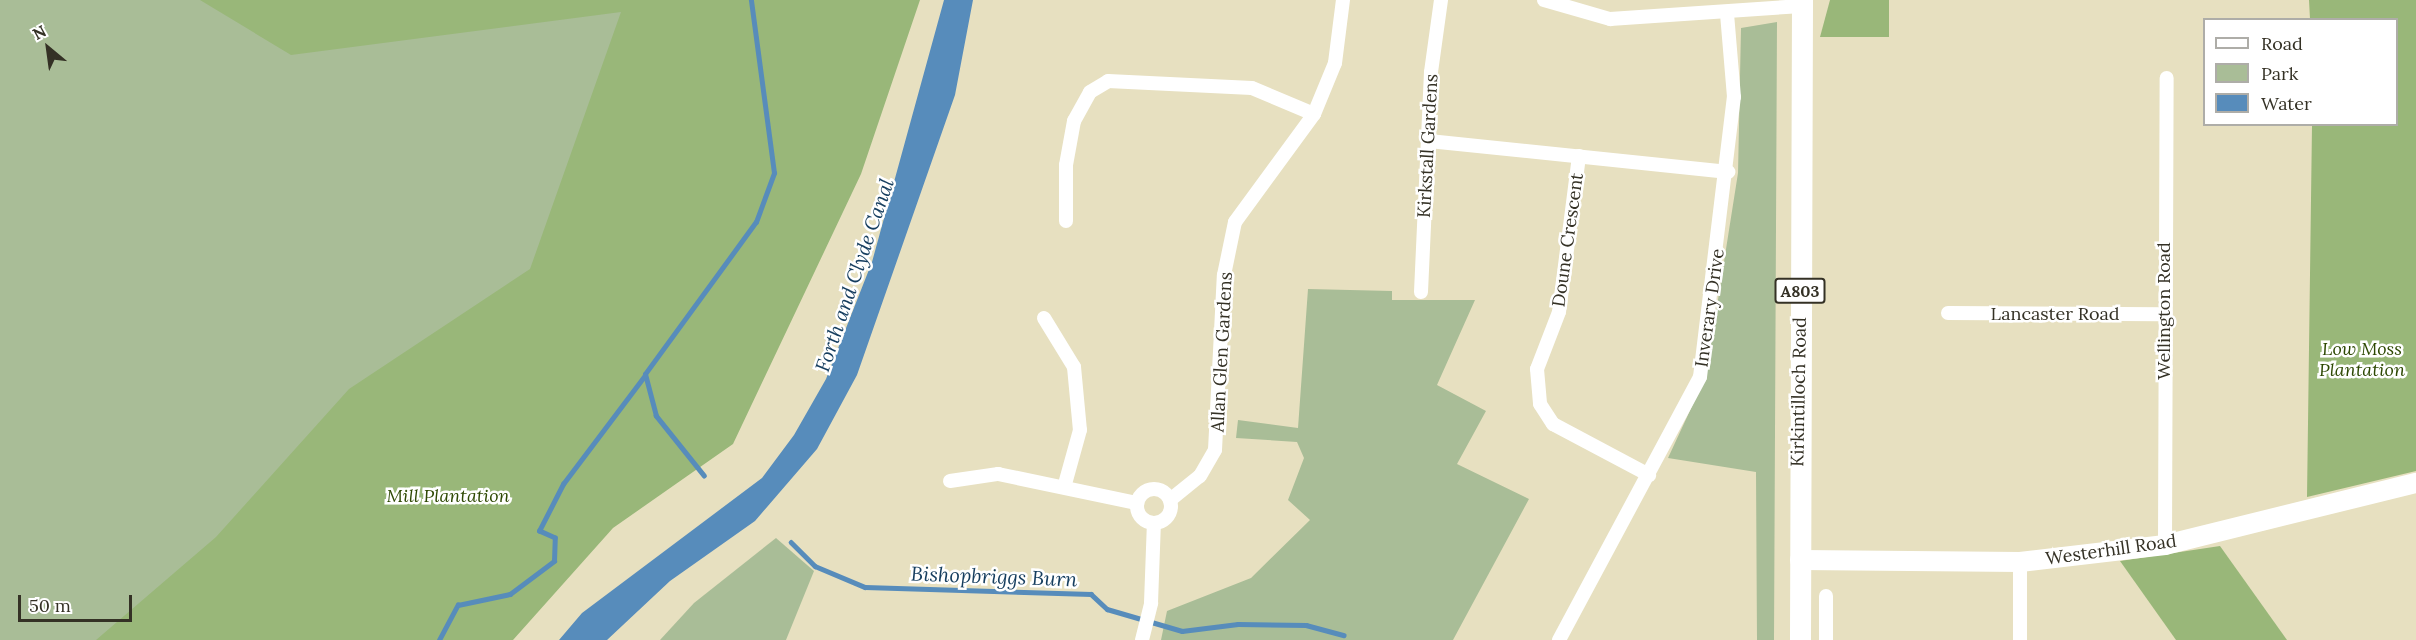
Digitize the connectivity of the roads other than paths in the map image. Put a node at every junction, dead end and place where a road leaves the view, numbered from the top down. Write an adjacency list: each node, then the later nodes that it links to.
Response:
1 (1343, 0): 7 (street, Allan Glen Gardens)
2 (1441, 0): 8 (street, Kirkstall Gardens)
3 (1544, 0): 5 (street)
4 (1802, 3): 5 (street); 24 (main road, Kirkintilloch Road / A803)
5 (1727, 13): 10 (street, Inverary Drive)
6 (2167, 78): 14 (street, Wellington Road)
7 (1314, 114): 11 (street); 20 (street, Allan Glen Gardens)
8 (1429, 141): 9 (street); 12 (street, Kirkstall Gardens)
9 (1579, 156): 10 (street); 16 (street, Doune Crescent)
10 (1728, 172): 16 (street, Inverary Drive)
11 (1066, 221)
12 (1421, 292)
13 (1948, 314): 14 (street, Lancaster Road)
14 (2163, 314): 23 (street, Wellington Road)
15 (1044, 318): 18 (street)
16 (1649, 475): 28 (street, Inverary Drive)
17 (950, 481): 18 (street)
18 (1065, 483): 21 (street)
19 (2416, 483): 23 (street, Westerhill Road)
20 (1170, 500): 21 (street); 22 (street)
21 (1137, 503): 22 (street)
22 (1154, 523): 27 (street)
23 (2164, 545): 25 (street, Westerhill Road)
24 (1800, 560): 25 (street, Westerhill Road); 29 (main road, Kirkintilloch Road / A803)
25 (2020, 562): 31 (street)
26 (1826, 596): 30 (street)
27 (1142, 640)
28 (1559, 640)
29 (1800, 640)
30 (1826, 640)
31 (2020, 640)

